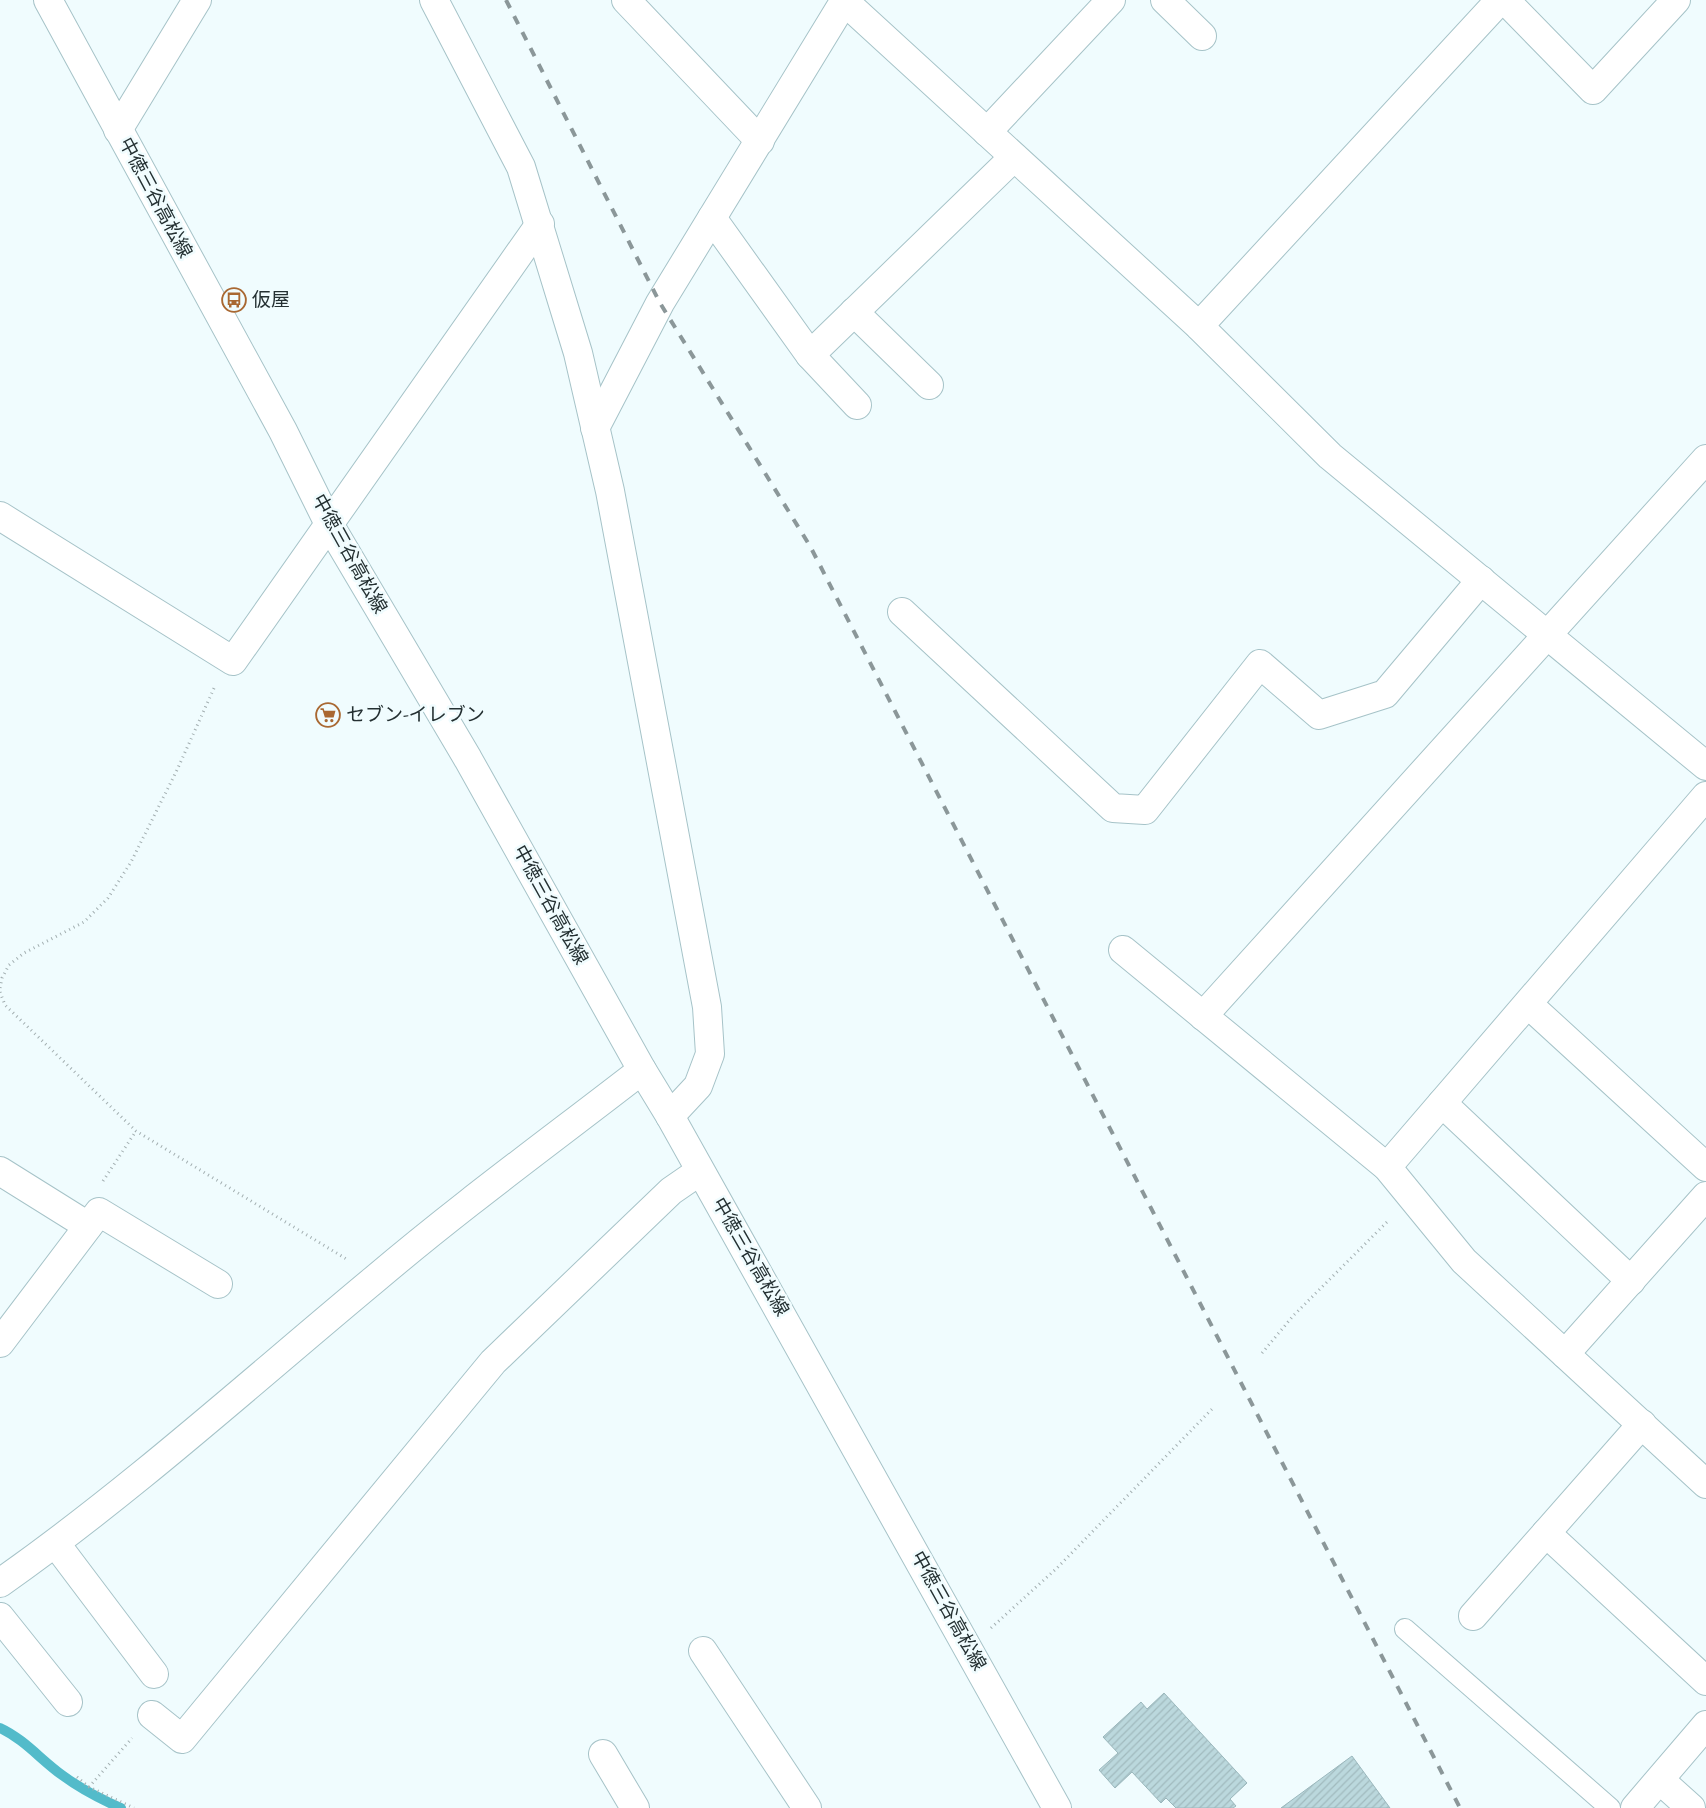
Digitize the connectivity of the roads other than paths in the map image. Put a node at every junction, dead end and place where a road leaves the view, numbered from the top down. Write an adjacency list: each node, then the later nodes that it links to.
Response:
1 (48, 0): 12 (street, 中徳三谷高松線)
2 (197, 0): 12 (street)
3 (434, 0): 17 (street)
4 (626, 0): 14 (street)
5 (844, 0): 13 (street); 14 (street)
6 (1111, 0): 13 (street)
7 (1165, 0): 11 (street)
8 (1500, 0): 19 (street)
9 (1505, 0): 10 (street)
10 (1676, 0)
11 (1202, 36)
12 (118, 130): 26 (street, 中徳三谷高松線)
13 (987, 132): 15 (street)
14 (760, 141): 16 (street)
15 (1014, 157): 18 (street); 19 (street)
16 (712, 218): 20 (street); 23 (street)
17 (540, 224): 23 (street); 26 (street)
18 (854, 312): 20 (street); 21 (street)
19 (1199, 326): 27 (street)
20 (810, 355): 22 (street)
21 (929, 385)
22 (857, 405)
23 (595, 428): 37 (street)
24 (1706, 459): 29 (street)
25 (0, 516): 26 (street)
26 (330, 524): 35 (street, 中徳三谷高松線)
27 (1481, 580): 28 (street); 29 (street)
28 (902, 612)
29 (1547, 634): 30 (street); 34 (street)
30 (1706, 766)
31 (1706, 796): 33 (street)
32 (1123, 950): 34 (street)
33 (1528, 1004): 36 (street); 39 (street)
34 (1203, 1016): 38 (street)
35 (642, 1070): 37 (street, 中徳三谷高松線); 51 (street)
36 (1442, 1103): 38 (street); 44 (street)
37 (670, 1116): 41 (street, 中徳三谷高松線)
38 (1387, 1167): 47 (street)
39 (1706, 1167)
40 (0, 1170): 43 (street)
41 (700, 1171): 60 (street); 66 (street, 中徳三谷高松線)
42 (1706, 1196): 44 (street)
43 (94, 1219): 45 (street); 46 (street)
44 (1631, 1281): 47 (street)
45 (218, 1284)
46 (0, 1344)
47 (1565, 1354): 48 (street)
48 (1642, 1424): 49 (street); 50 (street)
49 (1706, 1484)
50 (1546, 1533): 53 (street); 58 (street)
51 (56, 1544): 52 (street); 57 (street)
52 (0, 1583)
53 (1473, 1616)
54 (0, 1617): 59 (street)
55 (1404, 1629): 67 (lane)
56 (703, 1651): 65 (street)
57 (154, 1674)
58 (1706, 1681)
59 (68, 1702)
60 (152, 1715)
61 (1706, 1725): 63 (street)
62 (603, 1754): 64 (street)
63 (1660, 1780): 68 (street); 69 (street)
64 (635, 1808)
65 (807, 1808)
66 (1057, 1808)
67 (1610, 1808)
68 (1635, 1808)
69 (1691, 1808)

